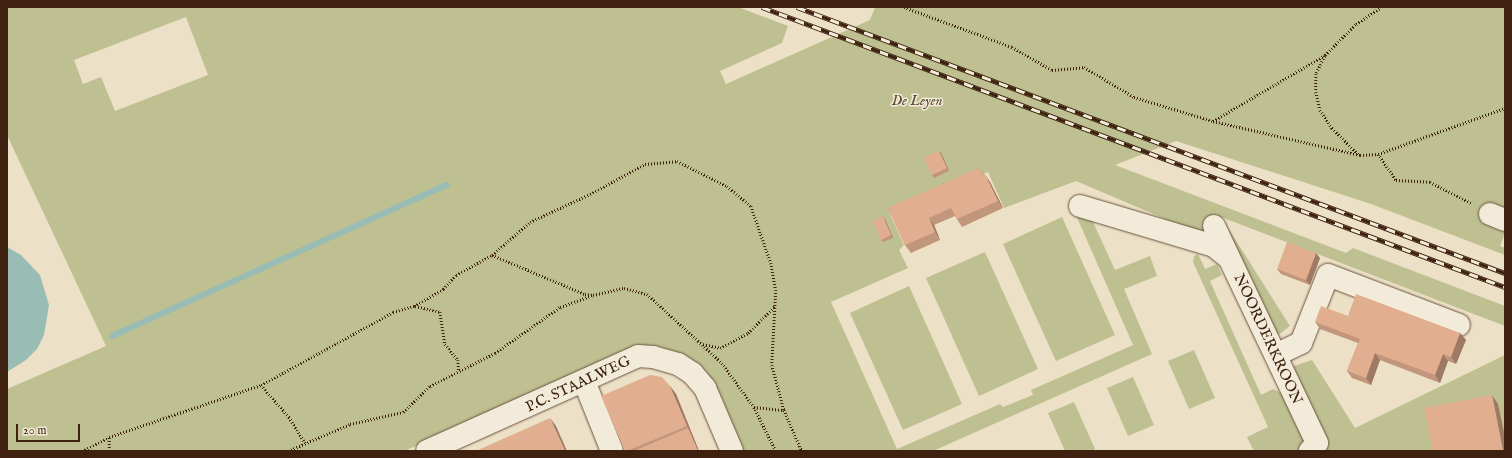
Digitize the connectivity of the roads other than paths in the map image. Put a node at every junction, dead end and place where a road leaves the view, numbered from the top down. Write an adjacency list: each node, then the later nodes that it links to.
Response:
1 (1080, 206): 3 (street)
2 (1214, 226): 3 (street, NOORDERKROON)
3 (1229, 258): 5 (street, NOORDERKROON)
4 (1459, 325): 5 (street)
5 (1276, 355): 10 (street, NOORDERKROON)
6 (584, 382): 7 (street, P.C. STAALWEG); 8 (street); 9 (street, P.C. STAALWEG)
7 (427, 451)
8 (612, 451)
9 (732, 451)
10 (1310, 451)

